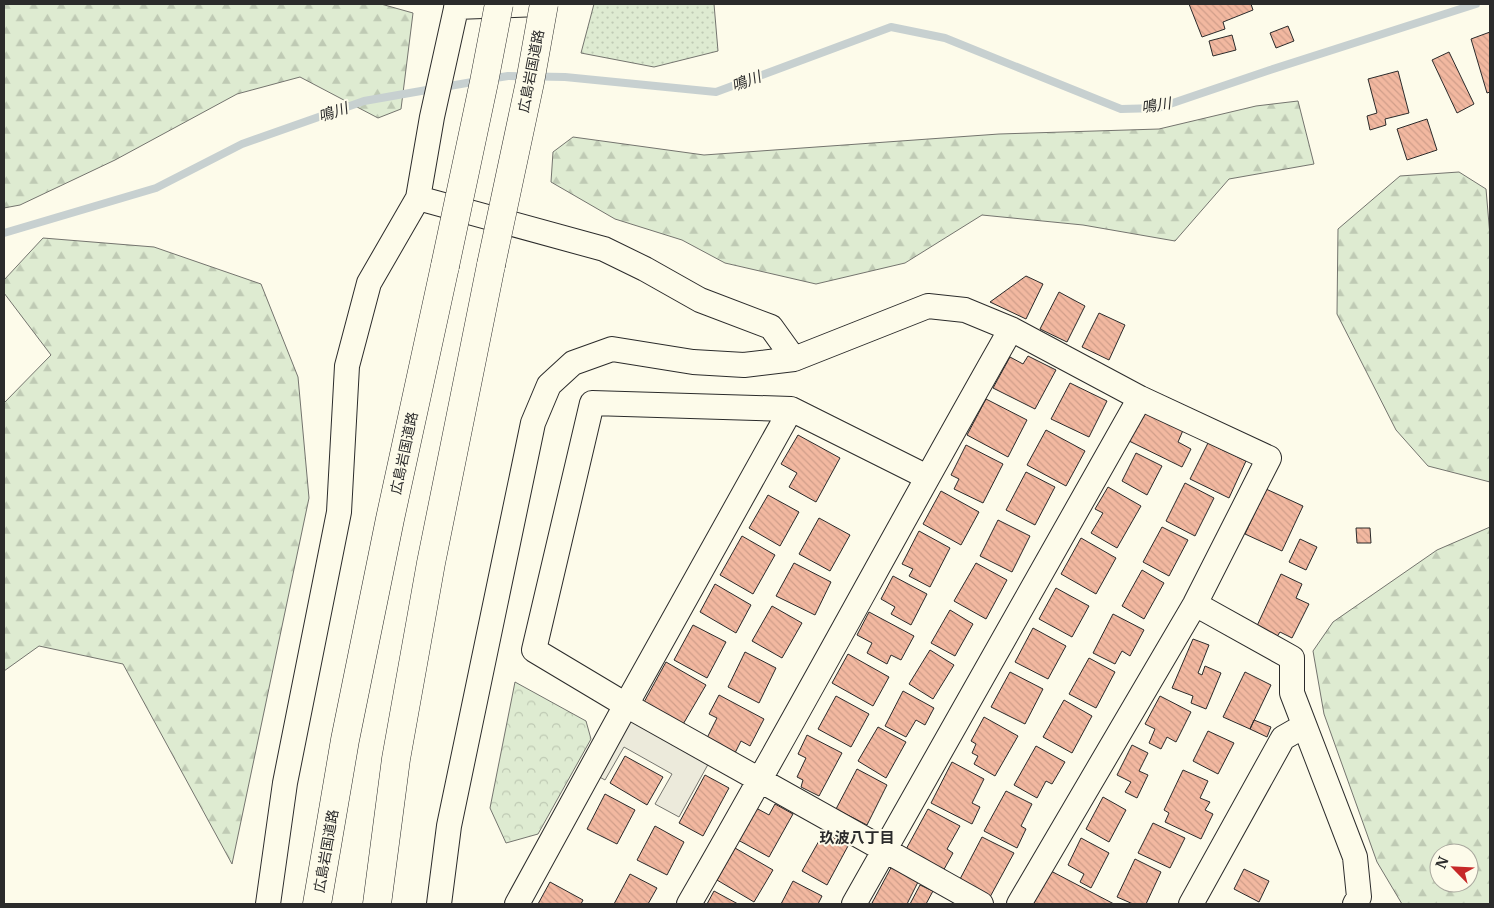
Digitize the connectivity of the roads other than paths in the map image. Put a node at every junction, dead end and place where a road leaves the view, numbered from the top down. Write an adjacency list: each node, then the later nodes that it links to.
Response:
1 (499, 4): 17 (highway, 広島岩国道路, bridge)
2 (540, 4): 4 (street)
3 (544, 4): 18 (highway, 広島岩国道路, bridge)
4 (456, 5): 5 (street)
5 (418, 198): 7 (street); 16 (street)
6 (1011, 329): 7 (street); 8 (street); 10 (street)
7 (794, 359): 19 (street)
8 (1140, 398): 11 (street); 15 (street)
9 (791, 408): 10 (street); 12 (street); 12 (street)
10 (927, 477): 14 (street)
11 (1194, 604): 13 (street); 24 (street)
12 (626, 705): 14 (street); 20 (street)
13 (1304, 726): 25 (street); 26 (street)
14 (760, 780): 15 (street); 21 (street)
15 (884, 850): 22 (street); 23 (street)
16 (268, 904)
17 (317, 904)
18 (376, 904)
19 (439, 904)
20 (517, 904)
21 (689, 904)
22 (854, 904)
23 (981, 904)
24 (1019, 904)
25 (1192, 904)
26 (1355, 904)

